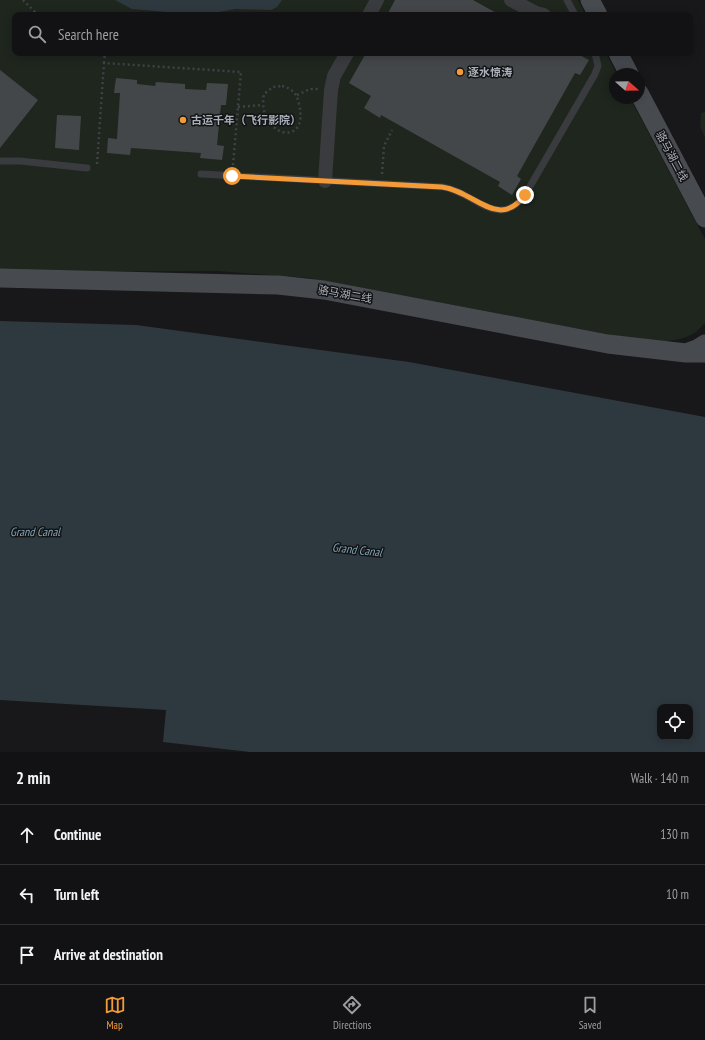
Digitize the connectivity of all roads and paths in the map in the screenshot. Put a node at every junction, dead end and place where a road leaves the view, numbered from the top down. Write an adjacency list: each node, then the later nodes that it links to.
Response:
1 (23, 0): 6 (path)
2 (377, 0): 7 (street)
3 (511, 0): 8 (street)
4 (567, 0): 9 (lane)
5 (590, 0): 10 (street)
6 (35, 12)
7 (371, 12)
8 (534, 12)
9 (573, 12)
10 (596, 12)
11 (105, 56): 15 (path)
12 (345, 56): 17 (street)
13 (596, 56): 28 (lane)
14 (620, 56): 16 (street)
15 (104, 62): 21 (path); 24 (path)
16 (626, 68)
17 (331, 90): 18 (path); 27 (street)
18 (297, 94): 20 (path); 20 (path)
19 (645, 104): 29 (street, 骆马湖二线)
20 (262, 105): 21 (path)
21 (238, 107): 26 (path)
22 (392, 130): 28 (path)
23 (0, 161): 24 (lane)
24 (87, 168)
25 (201, 174): 26 (lane)
26 (232, 176): 27 (lane)
27 (325, 181): 28 (lane)
28 (381, 184)
29 (705, 218)
30 (0, 278): 33 (street, 骆马湖二线)
31 (705, 344): 33 (street)
32 (705, 352): 33 (street, 骆马湖二线)
33 (686, 353)

